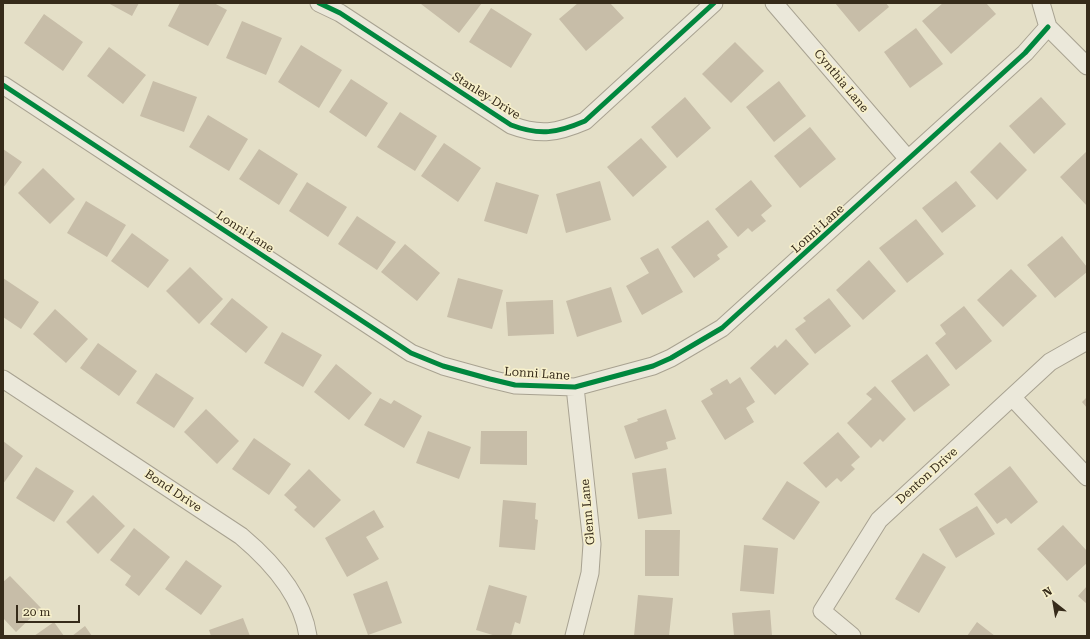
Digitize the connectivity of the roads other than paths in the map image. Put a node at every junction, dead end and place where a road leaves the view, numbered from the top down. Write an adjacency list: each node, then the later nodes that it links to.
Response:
1 (319, 3): 2 (street, Stanley Drive)
2 (714, 3)
3 (774, 3): 8 (street, Cynthia Lane)
4 (1041, 3): 5 (street)
5 (1048, 27): 6 (street); 8 (street, Lonni Lane)
6 (1087, 66)
7 (3, 85): 11 (street, Lonni Lane)
8 (908, 159): 11 (street, Lonni Lane)
9 (1087, 341): 12 (street, Denton Drive)
10 (3, 379): 14 (street, Bond Drive)
11 (575, 387): 15 (street, Glenn Lane)
12 (1013, 398): 13 (street); 16 (street, Denton Drive)
13 (1087, 477)
14 (308, 636)
15 (574, 636)
16 (852, 636)

